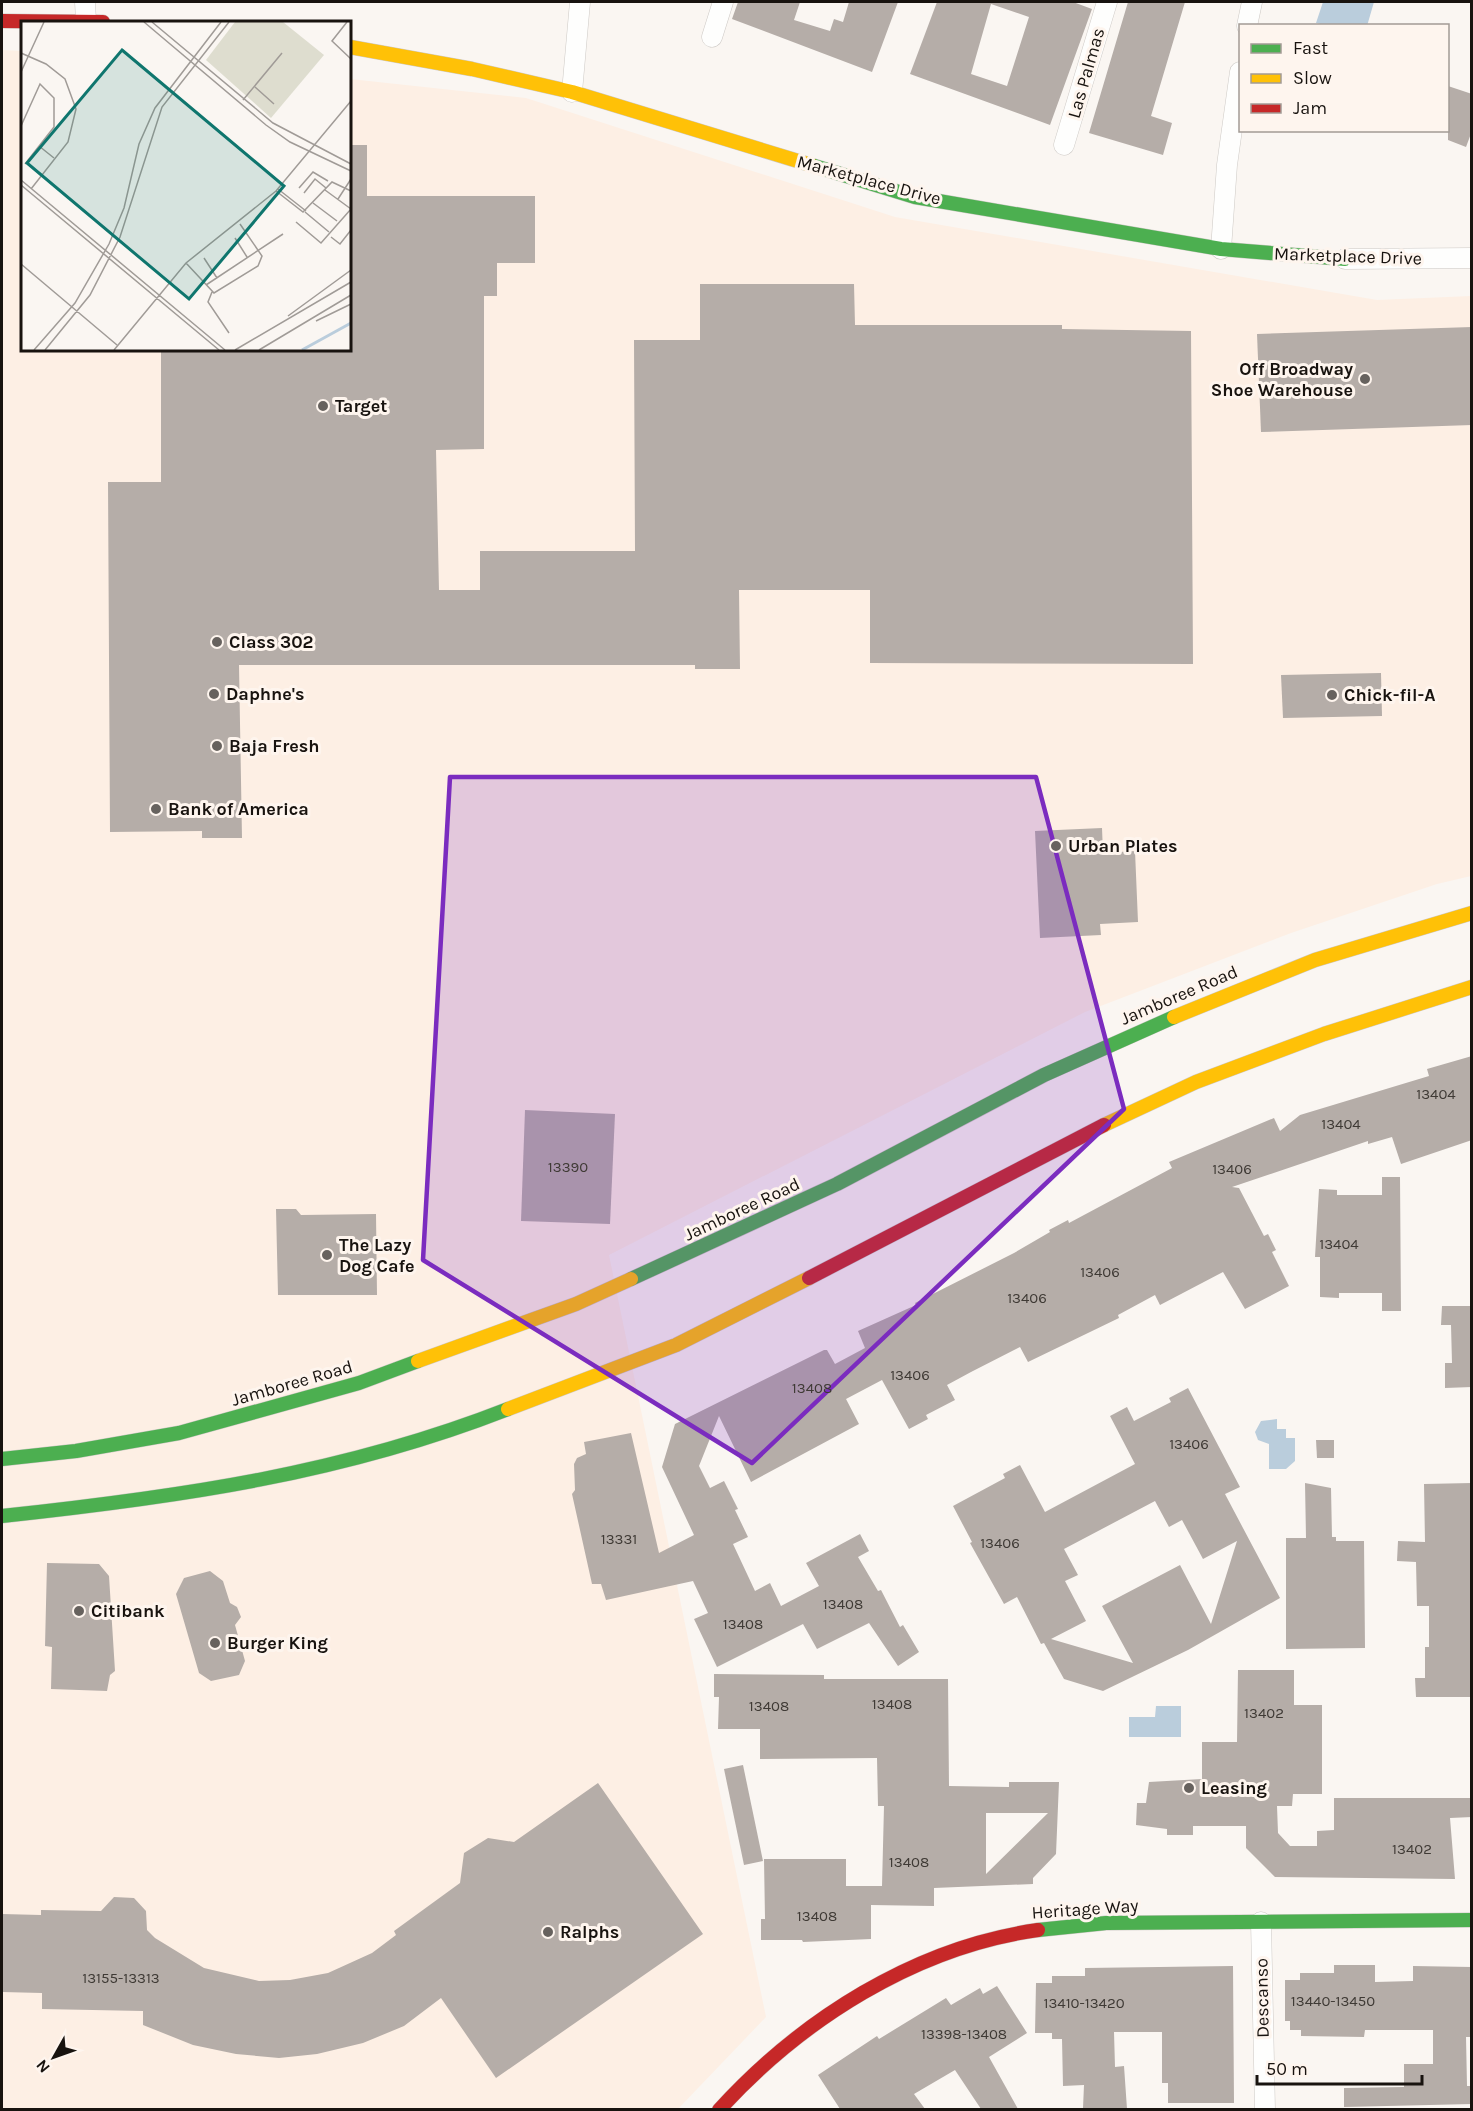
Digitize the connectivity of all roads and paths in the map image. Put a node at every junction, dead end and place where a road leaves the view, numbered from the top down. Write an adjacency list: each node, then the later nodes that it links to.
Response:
1 (580, 2): 12 (street)
2 (723, 2): 9 (street)
3 (1107, 2): 13 (street, Las Palmas)
4 (1252, 2): 8 (street)
5 (57, 11): 6 (main road); 7 (main road)
6 (91, 15)
7 (2, 21)
8 (1247, 24)
9 (712, 37)
10 (351, 47): 12 (main road, Marketplace Drive)
11 (1239, 79): 14 (street)
12 (572, 92): 14 (main road, Marketplace Drive)
13 (1065, 145)
14 (1221, 249): 16 (main road, Marketplace Drive)
15 (1472, 258): 16 (street, Marketplace Drive)
16 (1345, 259)
17 (1472, 913): 19 (main road, Jamboree Road)
18 (1472, 987): 20 (main road)
19 (2, 1459)
20 (2, 1516)
21 (1472, 1920): 22 (main road, Heritage Way)
22 (1261, 1922): 23 (main road, Heritage Way); 24 (street, Descanso)
23 (719, 2109)
24 (1264, 2109)

